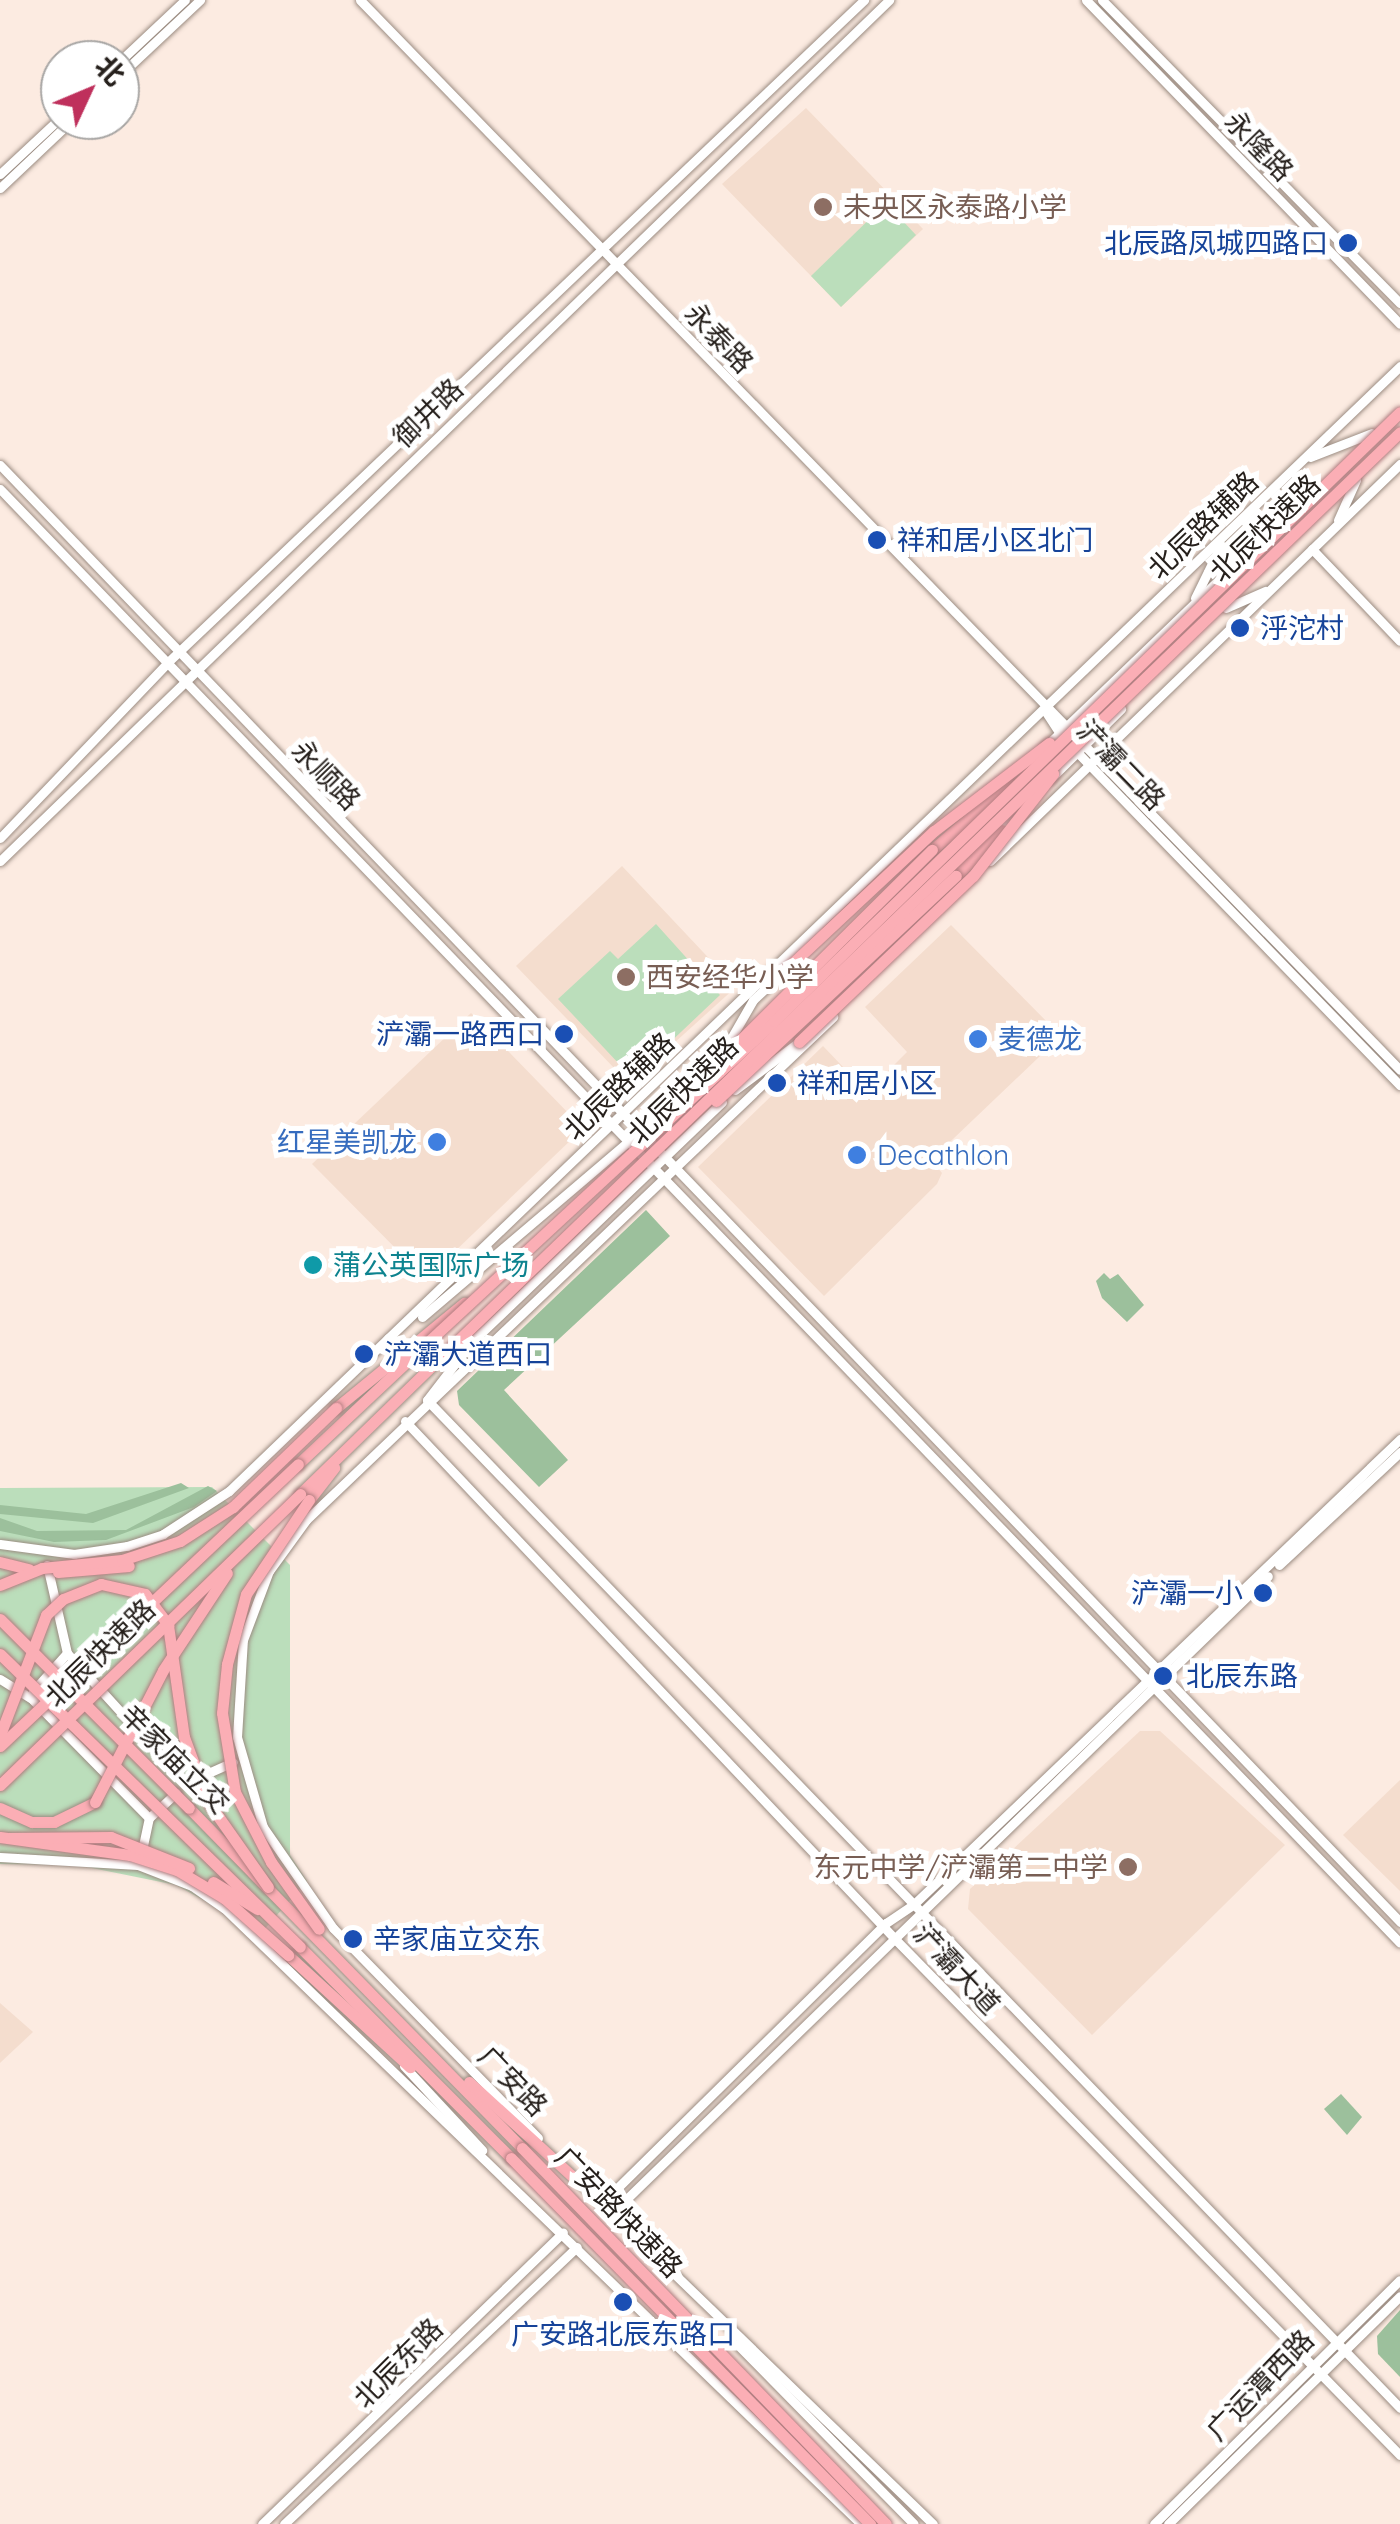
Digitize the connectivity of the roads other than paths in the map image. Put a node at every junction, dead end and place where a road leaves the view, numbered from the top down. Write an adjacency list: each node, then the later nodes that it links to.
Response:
1 (185, 0): 8 (main road)
2 (200, 0): 9 (main road)
3 (360, 0): 14 (main road, 永泰路)
4 (864, 0): 14 (main road, 御井路)
5 (889, 0): 15 (main road, 御井路)
6 (1086, 0): 17 (main road, 永隆路)
7 (1102, 0): 16 (main road, 永隆路)
8 (140, 43)
9 (140, 56)
10 (40, 137): 12 (main road)
11 (51, 140): 13 (main road)
12 (0, 174)
13 (0, 188)
14 (604, 253): 15 (main road, 永泰路); 34 (main road, 御井路)
15 (615, 264): 36 (main road, 御井路); 38 (main road, 永泰路)
16 (1400, 303)
17 (1400, 324)
18 (1400, 366): 22 (main road, 北辰路辅路)
19 (1400, 406): 20 (main road); 39 (highway, 北辰快速路, bridge)
20 (1372, 433): 22 (main road); 31 (main road)
21 (1400, 436): 25 (main road); 40 (highway, 北辰快速路, bridge)
22 (1302, 460): 28 (main road, 北辰路辅路)
23 (1400, 464): 27 (main road)
24 (0, 465): 34 (main road, 永顺路)
25 (1356, 480): 27 (main road); 32 (main road)
26 (0, 489): 35 (main road, 永顺路)
27 (1334, 527): 29 (main road)
28 (1224, 538): 31 (main road); 38 (main road, 北辰路辅路)
29 (1312, 549): 30 (main road); 33 (main road)
30 (1269, 590): 32 (main road); 43 (main road)
31 (1192, 604): 41 (main road)
32 (1226, 608): 42 (main road)
33 (1400, 641)
34 (181, 652): 35 (main road, 御井路); 36 (main road, 永顺路)
35 (168, 662): 37 (main road, 永顺路); 46 (main road, 御井路)
36 (196, 670): 37 (main road, 御井路); 54 (main road, 永顺路)
37 (186, 678): 47 (main road, 御井路); 55 (main road, 永顺路)
38 (1044, 709): 41 (main road, 浐灞二路); 54 (main road, 北辰路辅路)
39 (1088, 712): 48 (highway, bridge); 56 (highway, 北辰快速路, bridge)
40 (1098, 725): 49 (highway, bridge); 58 (highway, 北辰快速路, bridge)
41 (1062, 729): 42 (main road, 浐灞二路); 44 (main road)
42 (1080, 748): 43 (main road, 浐灞二路); 45 (main road)
43 (1092, 760): 51 (main road, 浐灞二路); 52 (main road, 浐灞二路); 62 (main road)
44 (1009, 783): 50 (main road); 56 (highway, bridge)
45 (1026, 802): 53 (main road); 58 (highway, bridge)
46 (0, 838)
47 (0, 861)
48 (782, 973): 50 (main road)
49 (799, 1042): 53 (main road)
50 (714, 1068): 57 (main road)
51 (1400, 1070)
52 (1400, 1085)
53 (734, 1090): 60 (main road)
54 (623, 1113): 55 (main road, 北辰路辅路); 57 (main road, 永顺路)
55 (610, 1126): 59 (main road, 永顺路); 65 (main road, 北辰路辅路)
56 (656, 1129): 64 (highway, 北辰快速路, bridge)
57 (640, 1131): 59 (main road); 60 (main road, 永顺路)
58 (673, 1133): 71 (highway, 北辰快速路, bridge)
59 (625, 1141): 61 (main road, 永顺路); 65 (main road)
60 (662, 1155): 61 (main road); 62 (main road, 永顺路)
61 (652, 1168): 63 (main road, 永顺路); 66 (main road)
62 (675, 1169): 63 (main road); 80 (main road, 永顺路)
63 (663, 1180): 66 (main road); 82 (main road, 永顺路)
64 (427, 1337): 70 (highway, 北辰快速路, bridge); 76 (highway, bridge)
65 (378, 1351): 74 (main road, 北辰路辅路)
66 (427, 1400): 67 (main road); 96 (main road, 浐灞大道)
67 (405, 1422): 87 (main road); 100 (main road, 浐灞大道)
68 (1400, 1439): 80 (main road)
69 (1400, 1452): 80 (main road)
70 (279, 1482): 75 (highway, bridge); 86 (highway, 北辰快速路, bridge)
71 (305, 1497): 72 (highway, 北辰快速路, bridge); 101 (highway, bridge)
72 (259, 1534): 89 (highway, 北辰快速路, bridge); 90 (highway, bridge)
73 (0, 1544): 74 (main road, 北辰路辅路)
74 (45, 1553): 78 (main road)
75 (0, 1562)
76 (0, 1585)
77 (0, 1619): 95 (highway, 辛家庙立交, bridge)
78 (67, 1653): 84 (main road); 88 (main road)
79 (0, 1654): 99 (highway, 辛家庙立交, bridge)
80 (1162, 1674): 82 (main road); 83 (main road); 98 (main road, 永顺路)
81 (0, 1679): 84 (main road)
82 (1148, 1682): 83 (main road, 永顺路); 96 (main road)
83 (1158, 1688): 97 (main road); 103 (main road, 永顺路)
84 (28, 1696): 91 (main road)
85 (0, 1735): 95 (highway, bridge)
86 (0, 1746)
87 (240, 1759): 88 (main road); 109 (main road, 广安路)
88 (186, 1784): 91 (main road)
89 (0, 1785)
90 (0, 1808)
91 (149, 1818): 94 (main road)
92 (0, 1839): 99 (highway, bridge); 105 (highway, bridge)
93 (0, 1856): 94 (main road)
94 (138, 1866): 108 (main road)
95 (268, 1887): 101 (highway, 辛家庙立交)
96 (914, 1904): 97 (main road, 浐灞大道); 100 (main road)
97 (922, 1914): 102 (main road); 117 (main road, 浐灞大道)
98 (1400, 1922)
99 (278, 1923): 104 (highway, 辛家庙立交, bridge)
100 (886, 1923): 102 (main road, 浐灞大道); 110 (main road)
101 (317, 1932): 106 (highway, 广安路快速路)
102 (895, 1939): 111 (main road); 119 (main road, 浐灞大道)
103 (1400, 1942)
104 (300, 1947): 107 (highway, 广安路快速路)
105 (358, 2023): 107 (highway); 108 (main road)
106 (420, 2041): 109 (highway); 126 (highway, 广安路快速路, bridge)
107 (470, 2117): 125 (highway, 广安路快速路, bridge)
108 (493, 2164): 112 (main road)
109 (573, 2176): 110 (main road, 广安路)
110 (600, 2205): 111 (main road, 广安路)
111 (610, 2214): 115 (main road, 广安路)
112 (563, 2232): 113 (main road); 122 (main road, 北辰东路)
113 (577, 2247): 118 (main road); 123 (main road, 北辰东路)
114 (1400, 2280): 117 (main road, 广运潭西路)
115 (685, 2286): 127 (main road); 128 (main road, 广安路)
116 (1400, 2296): 117 (main road, 广运潭西路)
117 (1339, 2346): 119 (main road, 广运潭西路); 120 (main road, 浐灞大道)
118 (697, 2365): 124 (main road); 126 (main road)
119 (1317, 2369): 121 (main road, 浐灞大道); 129 (main road, 广运潭西路); 130 (main road, 广运潭西路)
120 (1400, 2408)
121 (1400, 2455)
122 (262, 2524)
123 (284, 2524)
124 (861, 2524)
125 (870, 2524)
126 (883, 2524)
127 (914, 2524)
128 (933, 2524)
129 (1154, 2524)
130 (1168, 2524)

